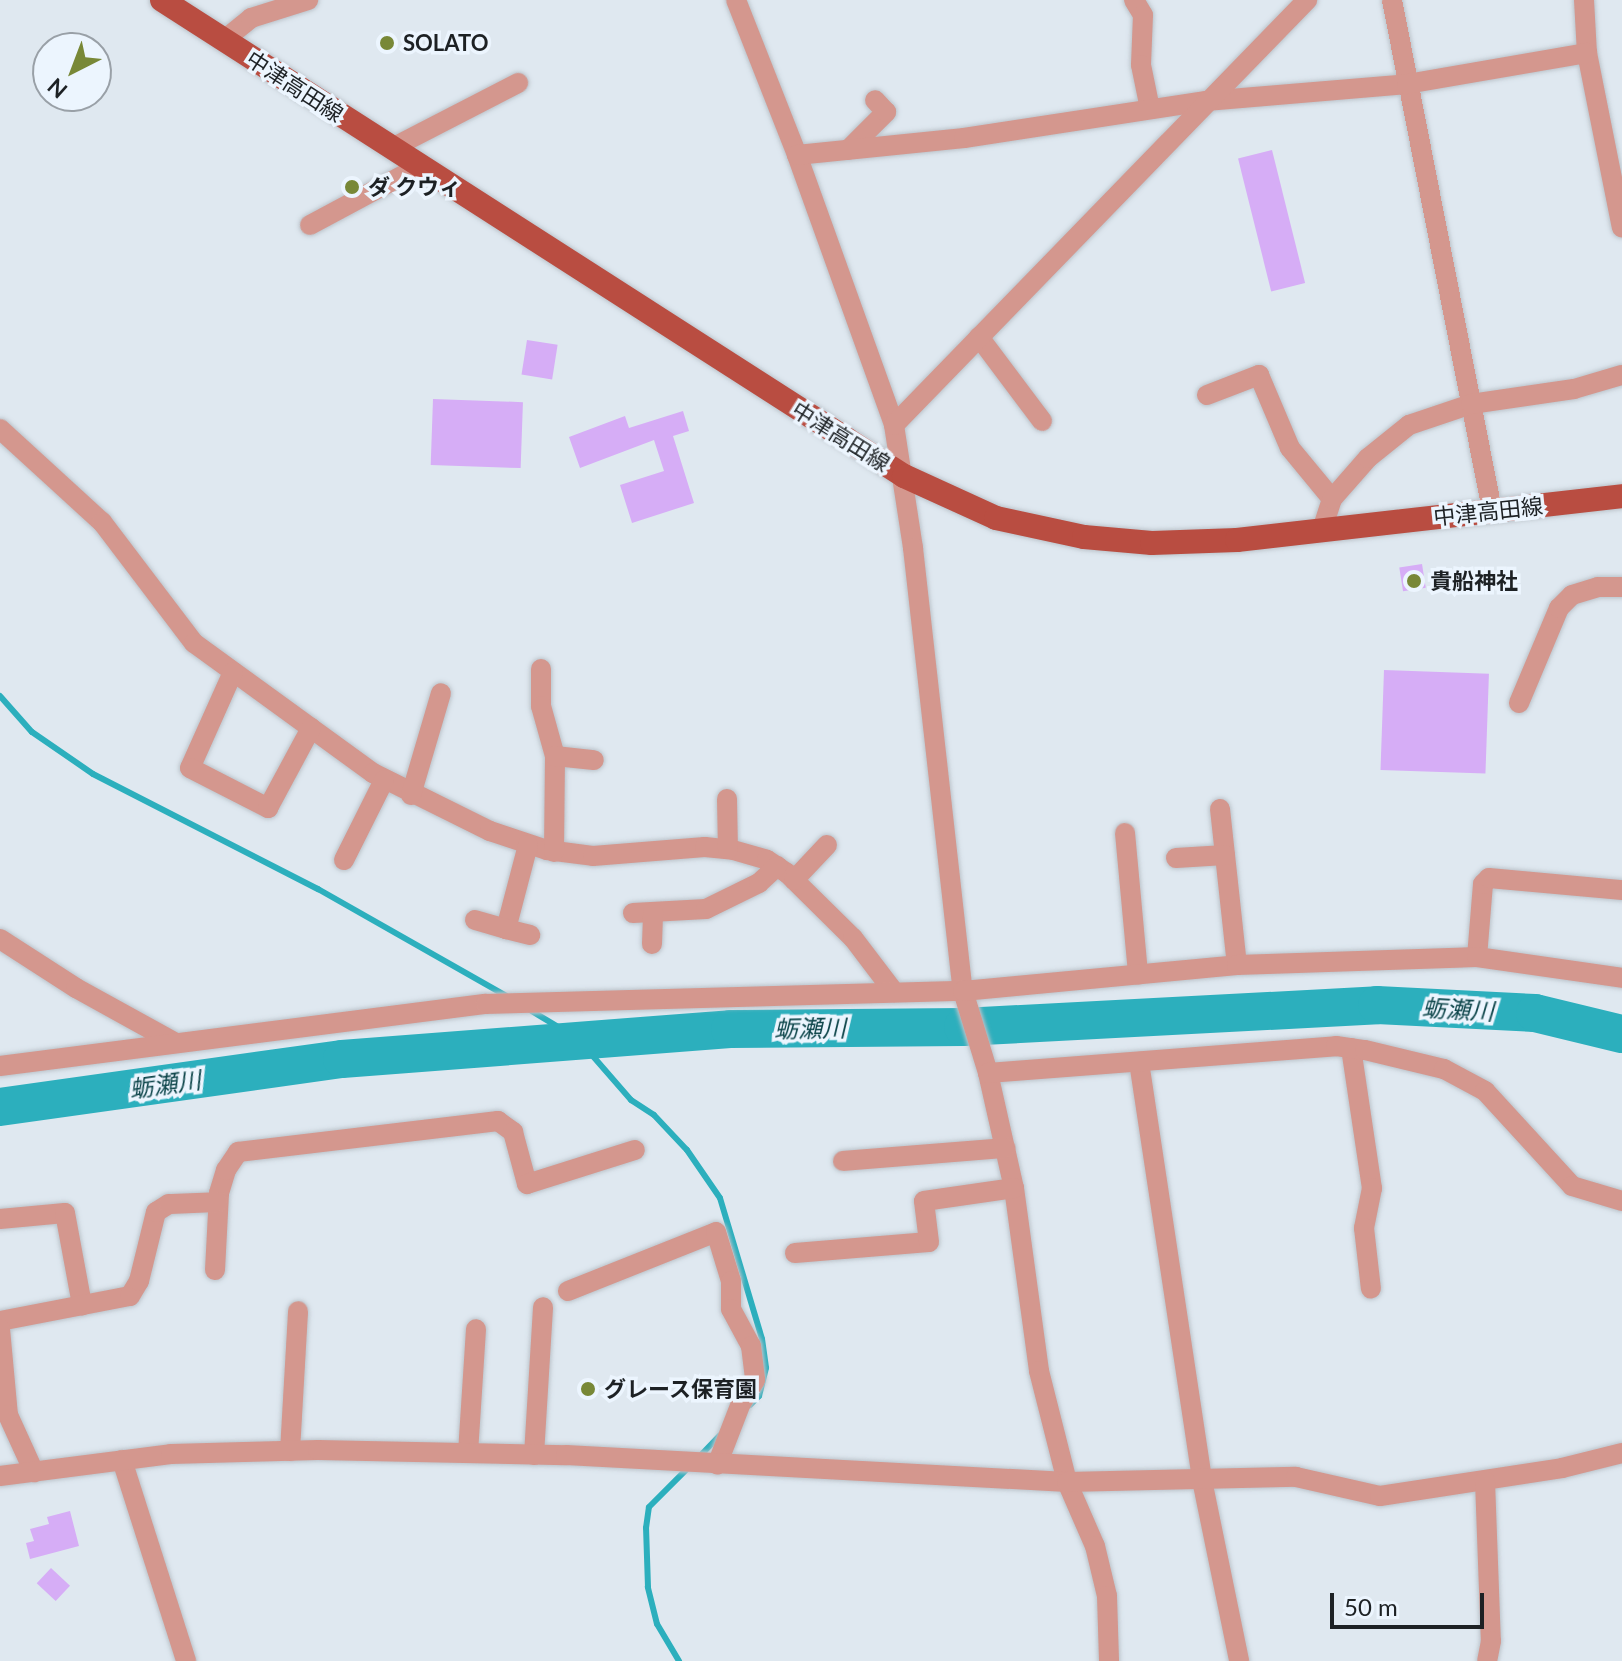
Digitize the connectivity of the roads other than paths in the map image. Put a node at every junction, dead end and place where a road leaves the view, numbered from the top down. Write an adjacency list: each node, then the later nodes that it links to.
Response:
1 (162, 0): 9 (main road, 中津高田線)
2 (308, 0): 8 (street)
3 (736, 0): 18 (street)
4 (1134, 0): 15 (street)
5 (1307, 0): 14 (street)
6 (1392, 0): 12 (street)
7 (1584, 0): 10 (street)
8 (246, 9): 9 (street)
9 (224, 40): 16 (main road, 中津高田線)
10 (1587, 53): 12 (street); 21 (street)
11 (518, 83): 16 (street)
12 (1407, 84): 14 (street); 25 (street)
13 (875, 100): 17 (street)
14 (1206, 101): 15 (street); 22 (street)
15 (1150, 109): 17 (street)
16 (392, 148): 19 (main road, 中津高田線)
17 (848, 150): 18 (street)
18 (797, 155): 27 (street)
19 (420, 166): 20 (street); 29 (main road, 中津高田線)
20 (310, 225)
21 (1622, 228)
22 (979, 337): 26 (street); 27 (street)
23 (1622, 375): 25 (street)
24 (1207, 395): 31 (street)
25 (1471, 404): 31 (street); 32 (street)
26 (1042, 421)
27 (894, 425): 29 (street)
28 (0, 429): 36 (street)
29 (904, 476): 33 (main road, 中津高田線); 67 (street)
30 (1622, 496): 32 (main road, 中津高田線)
31 (1332, 499): 33 (street)
32 (1492, 510): 33 (main road, 中津高田線)
33 (1322, 530)
34 (1622, 587): 38 (street)
35 (541, 669): 40 (street)
36 (233, 672): 39 (street); 39 (street)
37 (441, 693): 43 (street)
38 (1519, 703)
39 (311, 728): 42 (street)
40 (555, 756): 41 (street); 50 (street)
41 (594, 760)
42 (384, 780): 43 (street); 53 (street)
43 (411, 795): 47 (street)
44 (727, 799): 49 (street)
45 (1220, 809): 51 (street)
46 (1125, 833): 64 (street)
47 (528, 845): 50 (street); 58 (street)
48 (827, 845): 55 (street)
49 (728, 849): 50 (street); 54 (street)
50 (554, 852)
51 (1225, 855): 52 (street); 63 (street)
52 (1176, 858)
53 (344, 860)
54 (777, 866): 55 (street); 61 (street)
55 (794, 880): 66 (street)
56 (1622, 890): 62 (street)
57 (475, 920): 58 (street)
58 (506, 929): 59 (street)
59 (530, 935)
60 (0, 939): 68 (street)
61 (652, 944)
62 (1477, 957): 63 (street); 65 (street)
63 (1237, 965): 64 (street)
64 (1138, 974): 67 (street)
65 (1622, 978)
66 (894, 992): 67 (street); 68 (street)
67 (964, 995): 72 (street)
68 (174, 1042): 71 (street)
69 (1351, 1048): 70 (street); 77 (street); 82 (street)
70 (1139, 1062): 72 (street); 98 (street)
71 (0, 1066)
72 (986, 1068): 73 (street)
73 (1005, 1148): 75 (street); 76 (street)
74 (635, 1150): 78 (street)
75 (843, 1161)
76 (1014, 1188): 80 (street); 100 (street)
77 (1622, 1201)
78 (218, 1202): 81 (street); 84 (street)
79 (0, 1219): 84 (street)
80 (795, 1253)
81 (215, 1270)
82 (1371, 1289)
83 (568, 1291): 95 (street)
84 (82, 1305): 87 (street)
85 (543, 1307): 93 (street)
86 (298, 1311): 90 (street)
87 (0, 1321)
88 (0, 1329): 96 (street)
89 (476, 1329): 91 (street)
90 (290, 1451): 91 (street); 94 (street)
91 (468, 1453): 93 (street)
92 (1622, 1453): 99 (street)
93 (534, 1455): 95 (street)
94 (122, 1460): 96 (street); 101 (street)
95 (717, 1465): 100 (street)
96 (34, 1472): 97 (street)
97 (0, 1476)
98 (1202, 1480): 99 (street); 100 (street); 103 (street)
99 (1485, 1481): 104 (street)
100 (1067, 1482): 102 (street)
101 (186, 1661)
102 (1109, 1661)
103 (1239, 1661)
104 (1487, 1661)

